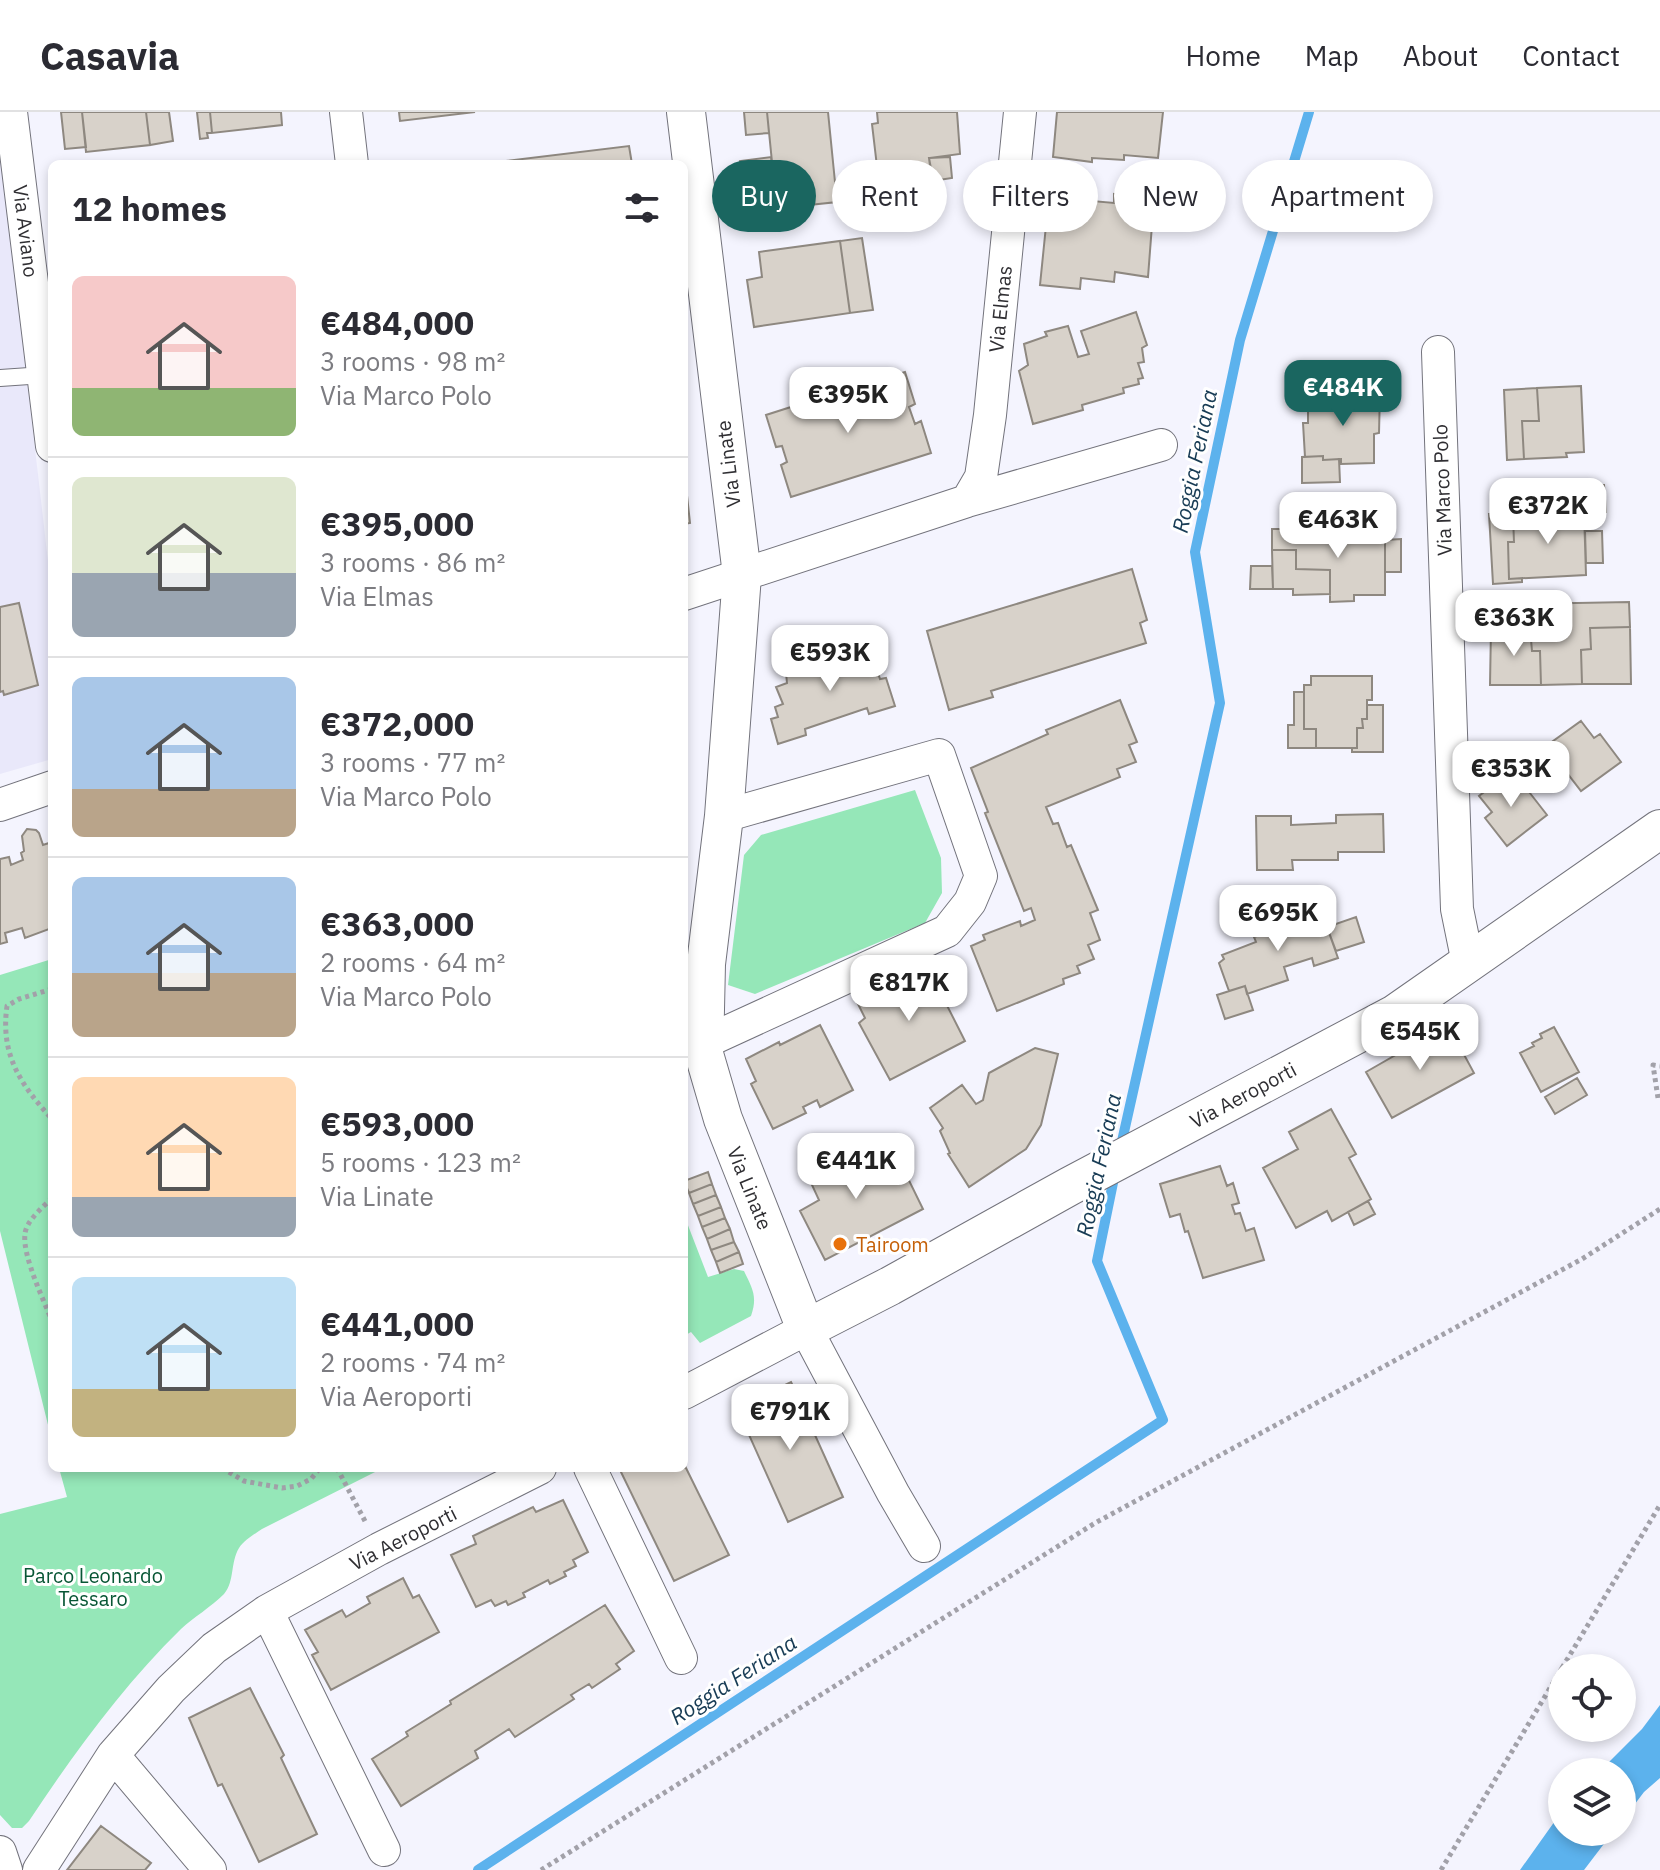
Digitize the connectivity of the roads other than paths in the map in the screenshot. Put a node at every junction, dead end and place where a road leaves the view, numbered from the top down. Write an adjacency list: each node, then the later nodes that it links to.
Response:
1 (11, 112): 7 (street, Via Aviano)
2 (346, 112): 5 (street)
3 (686, 112): 12 (street, Via Linate)
4 (1020, 112): 11 (street, Via Elmas)
5 (352, 160)
6 (1438, 352): 18 (street, Via Marco Polo)
7 (44, 375): 8 (lane); 9 (street, Via Aviano)
8 (0, 378)
9 (48, 410)
10 (1161, 445): 11 (street)
11 (967, 501): 12 (street)
12 (742, 575): 13 (street); 16 (street, Via Linate)
13 (688, 593)
14 (48, 788): 15 (street)
15 (0, 805)
16 (724, 816): 19 (street, Via Linate); 19 (street)
17 (1660, 829): 18 (street, Via Aeroporti)
18 (1468, 963): 20 (street, Via Aeroporti)
19 (703, 1043): 20 (street, Via Linate)
20 (806, 1329): 21 (street, Via Aeroporti); 24 (street)
21 (688, 1391)
22 (532, 1472): 25 (street, Via Aeroporti)
23 (592, 1472): 26 (street)
24 (924, 1546)
25 (267, 1611): 27 (street, Via Aeroporti); 28 (street)
26 (681, 1658)
27 (113, 1755): 31 (street, Via Aeroporti); 32 (street)
28 (384, 1850)
29 (0, 1852): 30 (street)
30 (6, 1870)
31 (39, 1870)
32 (210, 1870)

